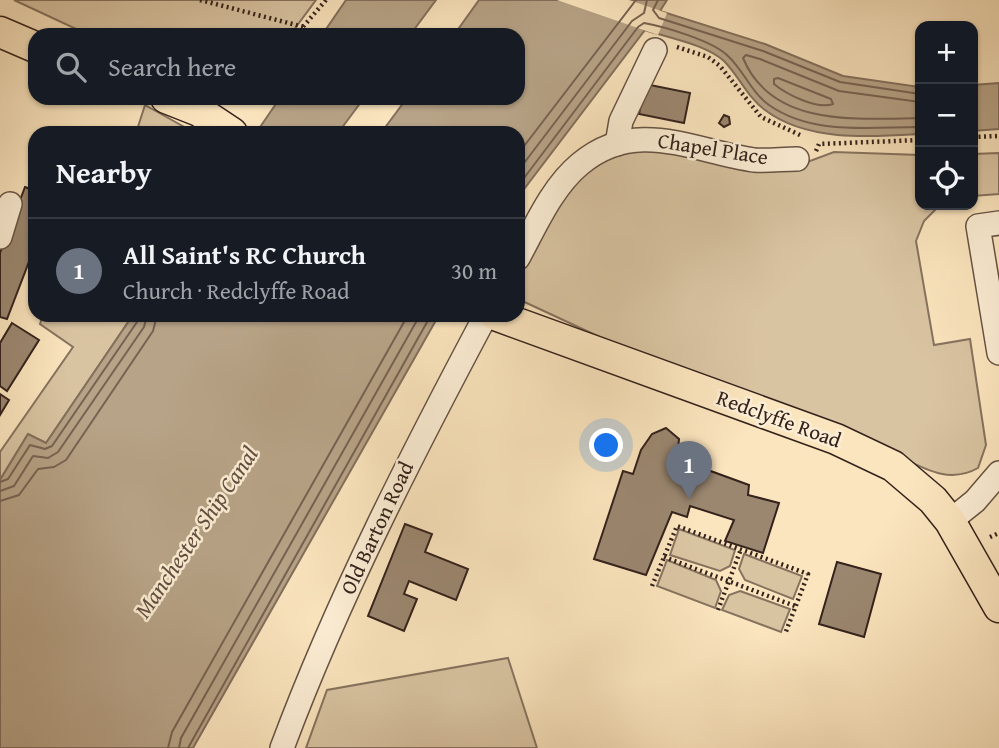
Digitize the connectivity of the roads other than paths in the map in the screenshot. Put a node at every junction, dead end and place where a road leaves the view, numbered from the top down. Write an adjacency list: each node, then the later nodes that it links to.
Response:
1 (0, 32): 2 (main road)
2 (28, 44)
3 (660, 47): 6 (street)
4 (184, 105): 5 (main road)
5 (222, 126)
6 (617, 144): 7 (street, Chapel Place); 11 (street, Chapel Place)
7 (797, 159)
8 (10, 204): 10 (street)
9 (999, 223): 14 (street)
10 (0, 237)
11 (525, 246)
12 (482, 322): 18 (street, Old Barton Road)
13 (514, 322): 16 (main road, Redclyffe Road)
14 (999, 353)
15 (999, 473): 16 (street)
16 (950, 521): 17 (main road, Redclyffe Road)
17 (999, 607)
18 (282, 748)

